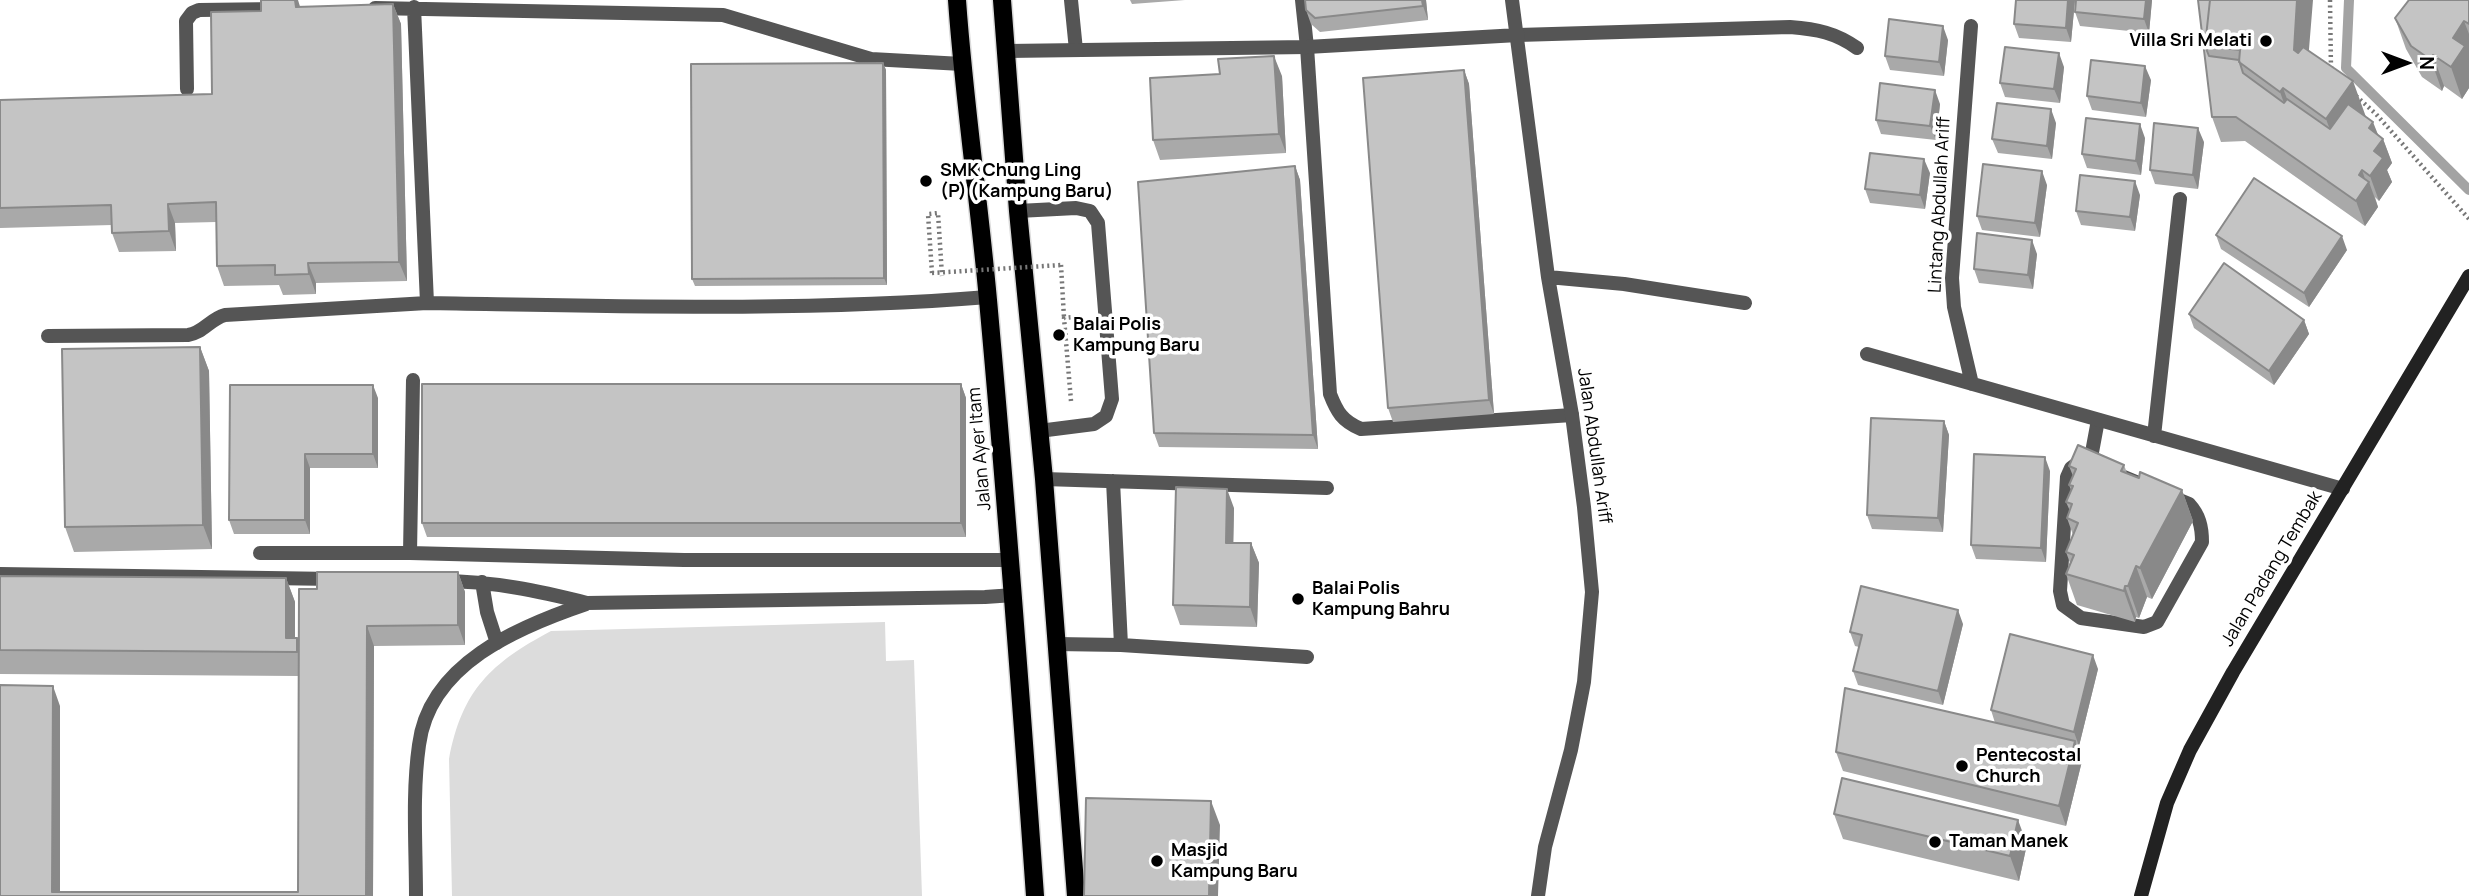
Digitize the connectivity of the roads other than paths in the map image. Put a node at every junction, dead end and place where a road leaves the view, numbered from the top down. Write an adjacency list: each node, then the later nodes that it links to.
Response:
1 (957, 0): 15 (main road, Jalan Ayer Itam)
2 (1002, 0): 14 (main road)
3 (1071, 0): 13 (street)
4 (1302, 0): 11 (street)
5 (1512, 0): 10 (street, Jalan Abdullah Ariff)
6 (414, 7): 7 (street); 15 (street); 22 (street)
7 (360, 8)
8 (293, 9): 16 (street)
9 (1971, 26): 27 (street, Lintang Abdullah Ariff)
10 (1518, 35): 11 (street); 12 (street); 20 (street, Jalan Abdullah Ariff)
11 (1307, 47): 13 (street); 28 (street)
12 (1857, 48)
13 (1076, 50): 14 (street)
14 (1007, 51): 18 (main road)
15 (962, 64): 21 (main road, Jalan Ayer Itam)
16 (187, 89)
17 (2180, 199): 31 (street)
18 (1018, 211): 30 (main road); 30 (street)
19 (2469, 276): 36 (street, Jalan Padang Tembak)
20 (1548, 277): 23 (street); 28 (street, Jalan Abdullah Ariff)
21 (988, 297): 22 (street); 39 (main road, Jalan Ayer Itam)
22 (427, 303): 24 (street)
23 (1745, 303)
24 (48, 336)
25 (1867, 354): 27 (street)
26 (413, 380): 38 (street)
27 (1972, 384): 29 (street)
28 (1572, 415): 53 (street, Jalan Abdullah Ariff)
29 (2098, 420): 31 (street); 32 (street)
30 (1040, 431): 33 (main road)
31 (2154, 436): 36 (street)
32 (2090, 463): 32 (street)
33 (1044, 479): 34 (street); 47 (main road)
34 (1113, 481): 35 (street); 48 (street)
35 (1327, 488)
36 (2343, 489): 54 (street, Jalan Padang Tembak)
37 (260, 553): 38 (street)
38 (410, 553): 39 (street)
39 (1011, 560): 44 (main road, Jalan Ayer Itam)
40 (0, 574): 41 (street)
41 (344, 579)
42 (427, 580): 43 (street)
43 (482, 582): 45 (street); 46 (street)
44 (1014, 595): 45 (street); 51 (main road, Jalan Ayer Itam)
45 (587, 603): 46 (street)
46 (498, 643): 50 (street)
47 (1056, 644): 48 (street); 52 (main road)
48 (1121, 645): 49 (street)
49 (1307, 657)
50 (416, 896)
51 (1035, 896)
52 (1076, 896)
53 (1538, 896)
54 (2141, 896)

